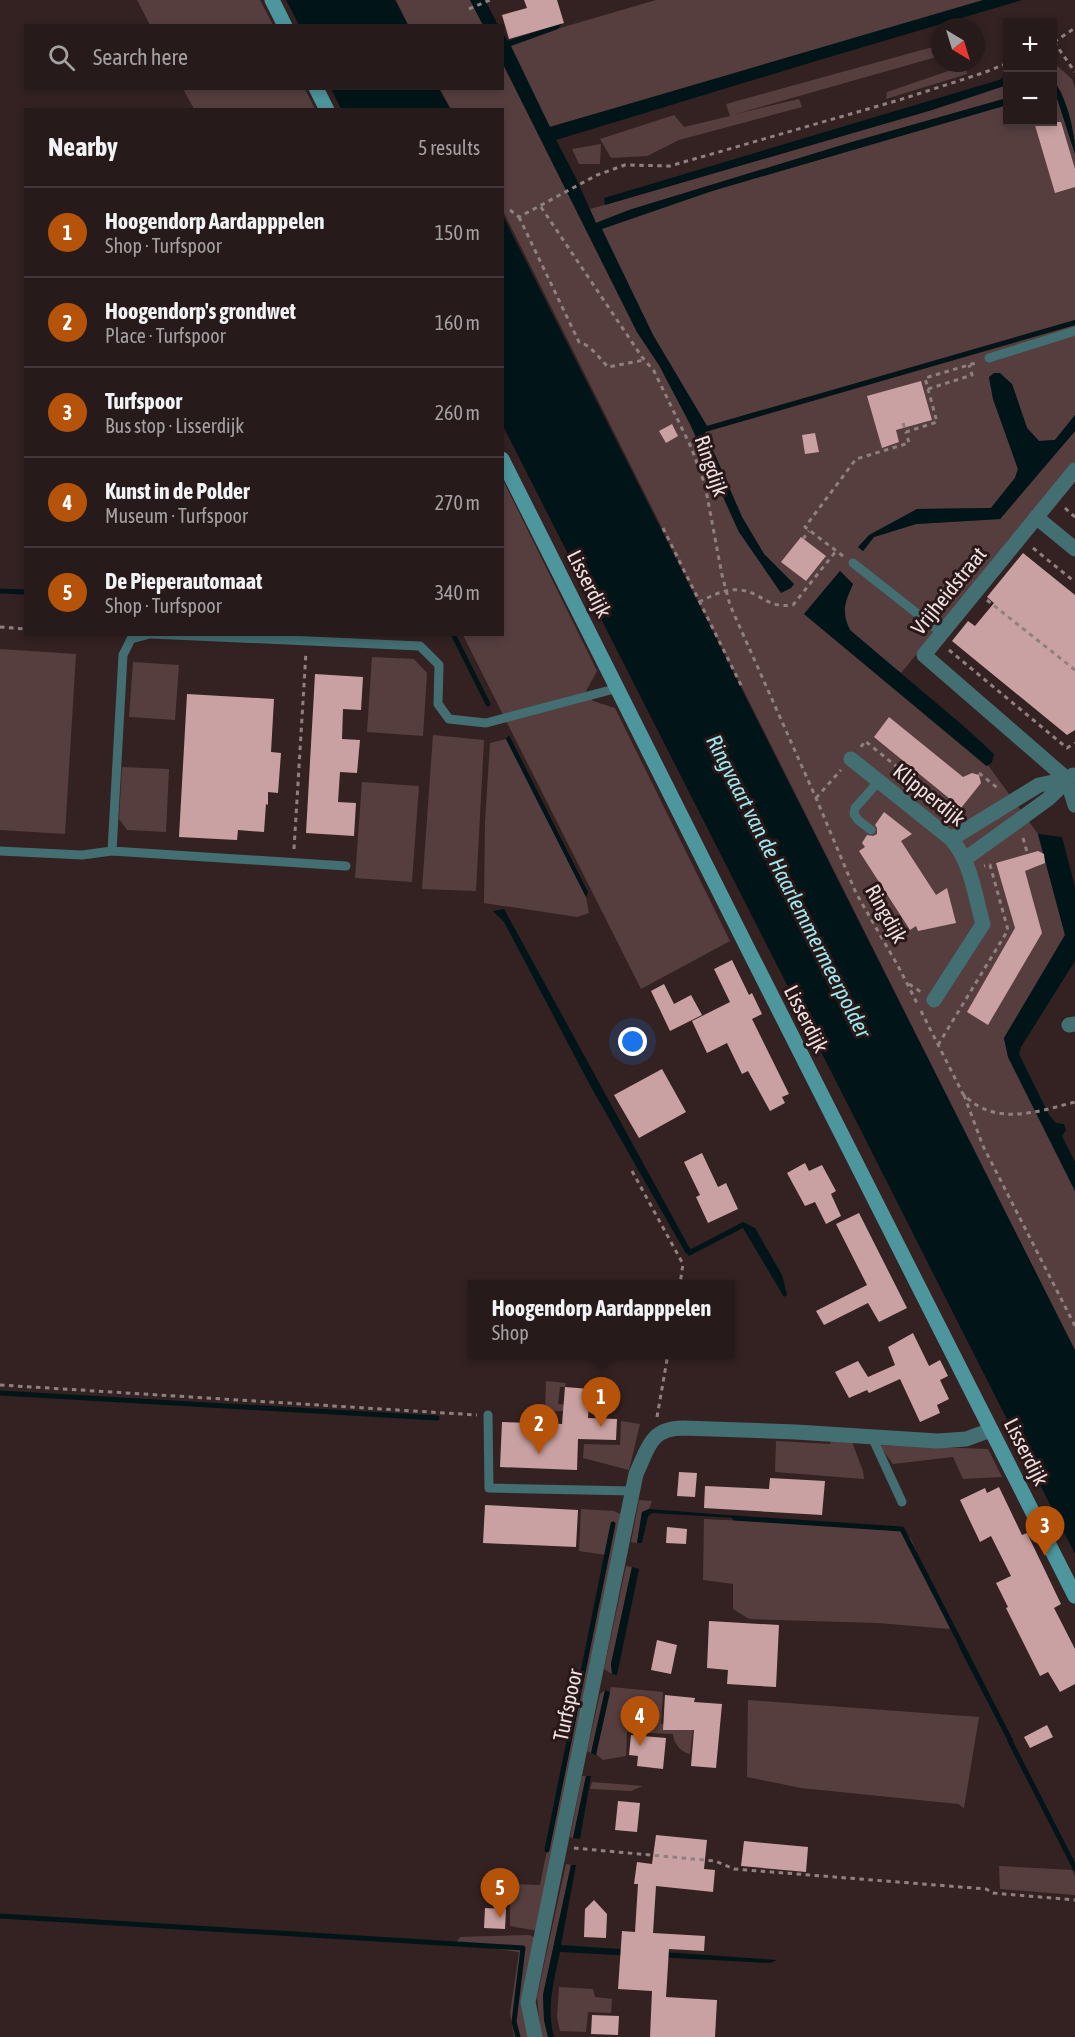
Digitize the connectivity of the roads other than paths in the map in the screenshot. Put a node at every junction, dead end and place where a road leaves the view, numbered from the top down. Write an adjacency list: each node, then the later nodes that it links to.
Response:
1 (272, 0): 2 (street)
2 (284, 24)
3 (317, 90): 4 (street)
4 (326, 108)
5 (1075, 331): 6 (lane)
6 (989, 358)
7 (504, 463): 15 (street, Lisserdijk)
8 (1075, 470): 9 (street, Vrijheidstraat)
9 (1036, 517): 10 (street); 14 (street, Vrijheidstraat)
10 (1075, 549)
11 (853, 563): 14 (lane)
12 (142, 636): 23 (lane)
13 (195, 636): 15 (lane)
14 (939, 636): 17 (street, Vrijheidstraat)
15 (618, 688): 28 (street, Lisserdijk)
16 (851, 759): 18 (street, Klipperdijk)
17 (1071, 776): 19 (street); 21 (street); 24 (street)
18 (879, 781): 20 (lane); 21 (street, Klipperdijk)
19 (1075, 805)
20 (871, 830)
21 (945, 835): 24 (street, Klipperdijk)
22 (0, 850): 23 (lane)
23 (112, 851): 25 (lane)
24 (965, 859): 26 (street, Klipperdijk)
25 (346, 866)
26 (934, 1000)
27 (488, 1415): 30 (lane)
28 (991, 1430): 29 (street); 32 (street, Lisserdijk)
29 (872, 1437): 30 (street, Turfspoor); 31 (lane)
30 (633, 1491): 33 (street, Turfspoor)
31 (902, 1502)
32 (1075, 1596)
33 (535, 2037)

